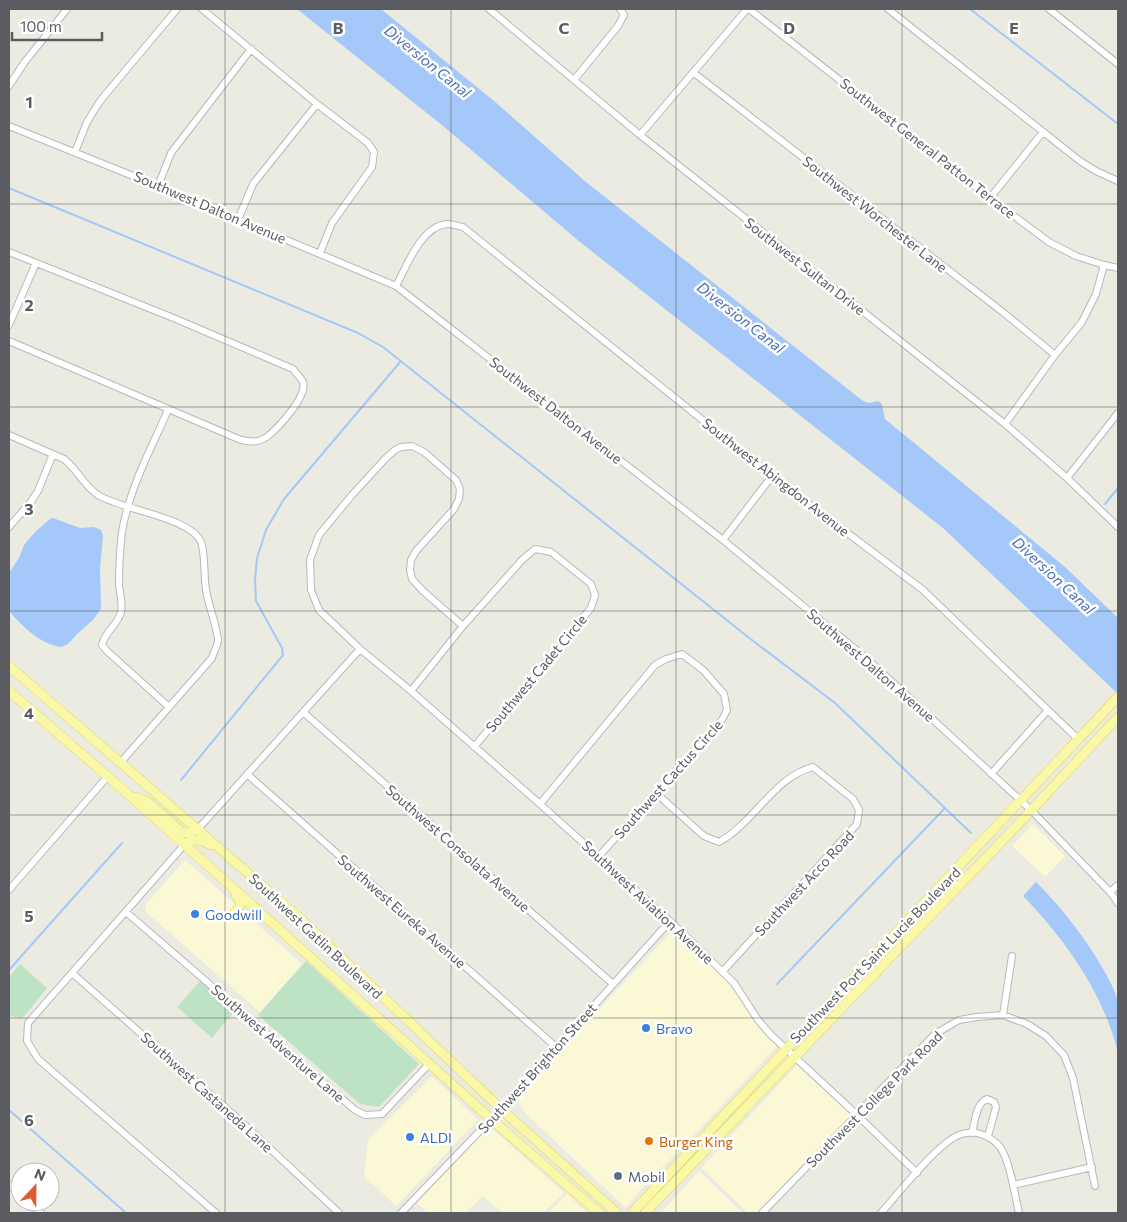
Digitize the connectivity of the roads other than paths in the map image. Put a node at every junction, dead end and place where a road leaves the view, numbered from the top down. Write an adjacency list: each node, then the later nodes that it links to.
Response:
1 (67, 9): 13 (street)
2 (177, 9): 18 (street)
3 (202, 9): 9 (street)
4 (489, 9): 12 (street, Southwest Sultan Drive)
5 (748, 9): 11 (street); 21 (street, Southwest General Patton Terrace)
6 (888, 9): 16 (street)
7 (1049, 9): 10 (street)
8 (622, 12): 12 (street)
9 (251, 49): 14 (street); 20 (street)
10 (1118, 63)
11 (694, 73): 17 (street); 31 (street, Southwest Worchester Lane)
12 (574, 80): 17 (street, Southwest Sultan Drive)
13 (9, 86)
14 (317, 104): 22 (street); 24 (street)
15 (9, 126): 18 (street, Southwest Dalton Avenue)
16 (1043, 132): 19 (street); 21 (street)
17 (640, 135): 34 (street, Southwest Sultan Drive)
18 (75, 152): 20 (street, Southwest Dalton Avenue)
19 (1118, 181)
20 (158, 186): 22 (street, Southwest Dalton Avenue)
21 (990, 198): 26 (street, Southwest General Patton Terrace)
22 (238, 220): 24 (street, Southwest Dalton Avenue)
23 (9, 252): 25 (street)
24 (320, 253): 28 (street, Southwest Dalton Avenue)
25 (36, 263): 29 (street); 32 (street)
26 (1104, 265): 27 (street, Southwest General Patton Terrace); 31 (street)
27 (1118, 268)
28 (396, 286): 37 (street, Southwest Abingdon Avenue); 42 (street, Southwest Dalton Avenue)
29 (9, 325)
30 (9, 341): 32 (street)
31 (1055, 355): 34 (street)
32 (168, 410): 39 (street)
33 (1118, 413): 38 (street)
34 (1005, 424): 38 (street, Southwest Sultan Drive)
35 (9, 435): 36 (street)
36 (53, 454): 39 (street); 40 (street)
37 (772, 476): 42 (street); 50 (street, Southwest Abingdon Avenue)
38 (1068, 478): 41 (street, Southwest Sultan Drive)
39 (127, 508): 49 (street); 49 (street)
40 (9, 527)
41 (1118, 527)
42 (722, 540): 57 (street, Southwest Dalton Avenue)
43 (463, 626): 44 (street, Southwest Aviation Avenue); 47 (street, Southwest Cadet Circle); 54 (street, Southwest Cadet Circle)
44 (360, 649): 47 (street, Southwest Aviation Avenue); 51 (street)
45 (9, 666): 55 (main road, Southwest Gatlin Boulevard)
46 (9, 691): 58 (main road, Southwest Gatlin Boulevard)
47 (411, 691): 54 (street, Southwest Aviation Avenue)
48 (1117, 698): 53 (main road, Southwest Port Saint Lucie Boulevard)
49 (169, 707): 55 (street)
50 (1048, 710): 53 (street, Southwest Abingdon Avenue); 57 (street)
51 (303, 712): 56 (street); 79 (street, Southwest Consolata Avenue)
52 (1118, 717): 63 (main road, Southwest Port Saint Lucie Boulevard)
53 (1078, 739): 61 (main road, Southwest Port Saint Lucie Boulevard)
54 (474, 747): 62 (street, Southwest Aviation Avenue)
55 (121, 762): 64 (main road, Southwest Gatlin Boulevard)
56 (247, 774): 64 (street); 81 (street, Southwest Eureka Avenue)
57 (991, 774): 61 (street, Southwest Dalton Avenue)
58 (108, 776): 59 (main road, Southwest Gatlin Boulevard); 70 (street)
59 (128, 794): 64 (main road); 65 (main road, Southwest Gatlin Boulevard)
60 (656, 794): 62 (street, Southwest Cactus Circle); 66 (street, Southwest Cactus Circle); 77 (street, Southwest Acco Road)
61 (1021, 802): 63 (street, Southwest Dalton Avenue); 82 (main road, Southwest Port Saint Lucie Boulevard)
62 (540, 804): 66 (street, Southwest Aviation Avenue)
63 (1031, 810): 71 (street, Southwest Dalton Avenue); 83 (main road, Southwest Port Saint Lucie Boulevard)
64 (198, 829): 68 (main road, Southwest Gatlin Boulevard)
65 (185, 844): 67 (main road, Southwest Gatlin Boulevard); 68 (main road); 74 (street)
66 (599, 856): 75 (street, Southwest Aviation Avenue)
67 (200, 857): 73 (main road, Southwest Gatlin Boulevard); 73 (main road)
68 (250, 874): 85 (main road, Southwest Gatlin Boulevard)
69 (1118, 886): 71 (street)
70 (9, 890)
71 (1110, 892): 72 (street, Southwest Dalton Avenue)
72 (1118, 903)
73 (254, 906): 84 (main road, Southwest Gatlin Boulevard)
74 (126, 912): 78 (street); 84 (street, Southwest Adventure Lane)
75 (670, 920): 77 (street, Southwest Aviation Avenue); 79 (street, Southwest Brighton Street)
76 (1012, 956): 80 (street)
77 (723, 971): 82 (street, Southwest Aviation Avenue)
78 (72, 973): 94 (street); 95 (street, Southwest Castaneda Lane)
79 (613, 984): 81 (street, Southwest Brighton Street)
80 (1002, 1016): 86 (street, Southwest College Park Road); 90 (street, Southwest College Park Road)
81 (556, 1047): 85 (street, Southwest Brighton Street)
82 (785, 1049): 83 (street, Southwest Aviation Avenue); 99 (main road, Southwest Port Saint Lucie Boulevard)
83 (794, 1058): 86 (street, Southwest Aviation Avenue); 100 (main road, Southwest Port Saint Lucie Boulevard)
84 (430, 1063): 87 (main road, Southwest Gatlin Boulevard)
85 (501, 1109): 87 (street, Southwest Brighton Street); 98 (main road, Southwest Gatlin Boulevard)
86 (856, 1114): 91 (street, Southwest Aviation Avenue); 101 (street, Southwest College Park Road)
87 (491, 1119): 96 (street, Southwest Brighton Street); 97 (main road, Southwest Gatlin Boulevard)
88 (972, 1132): 89 (street); 89 (street); 91 (street)
89 (988, 1136): 92 (street)
90 (1092, 1167): 92 (street); 93 (street, Southwest College Park Road)
91 (916, 1173): 102 (street)
92 (1013, 1185): 103 (street)
93 (1096, 1186)
94 (216, 1213)
95 (339, 1213)
96 (401, 1213)
97 (599, 1213)
98 (618, 1213)
99 (632, 1213)
100 (645, 1213)
101 (762, 1213)
102 (881, 1213)
103 (1019, 1213)

